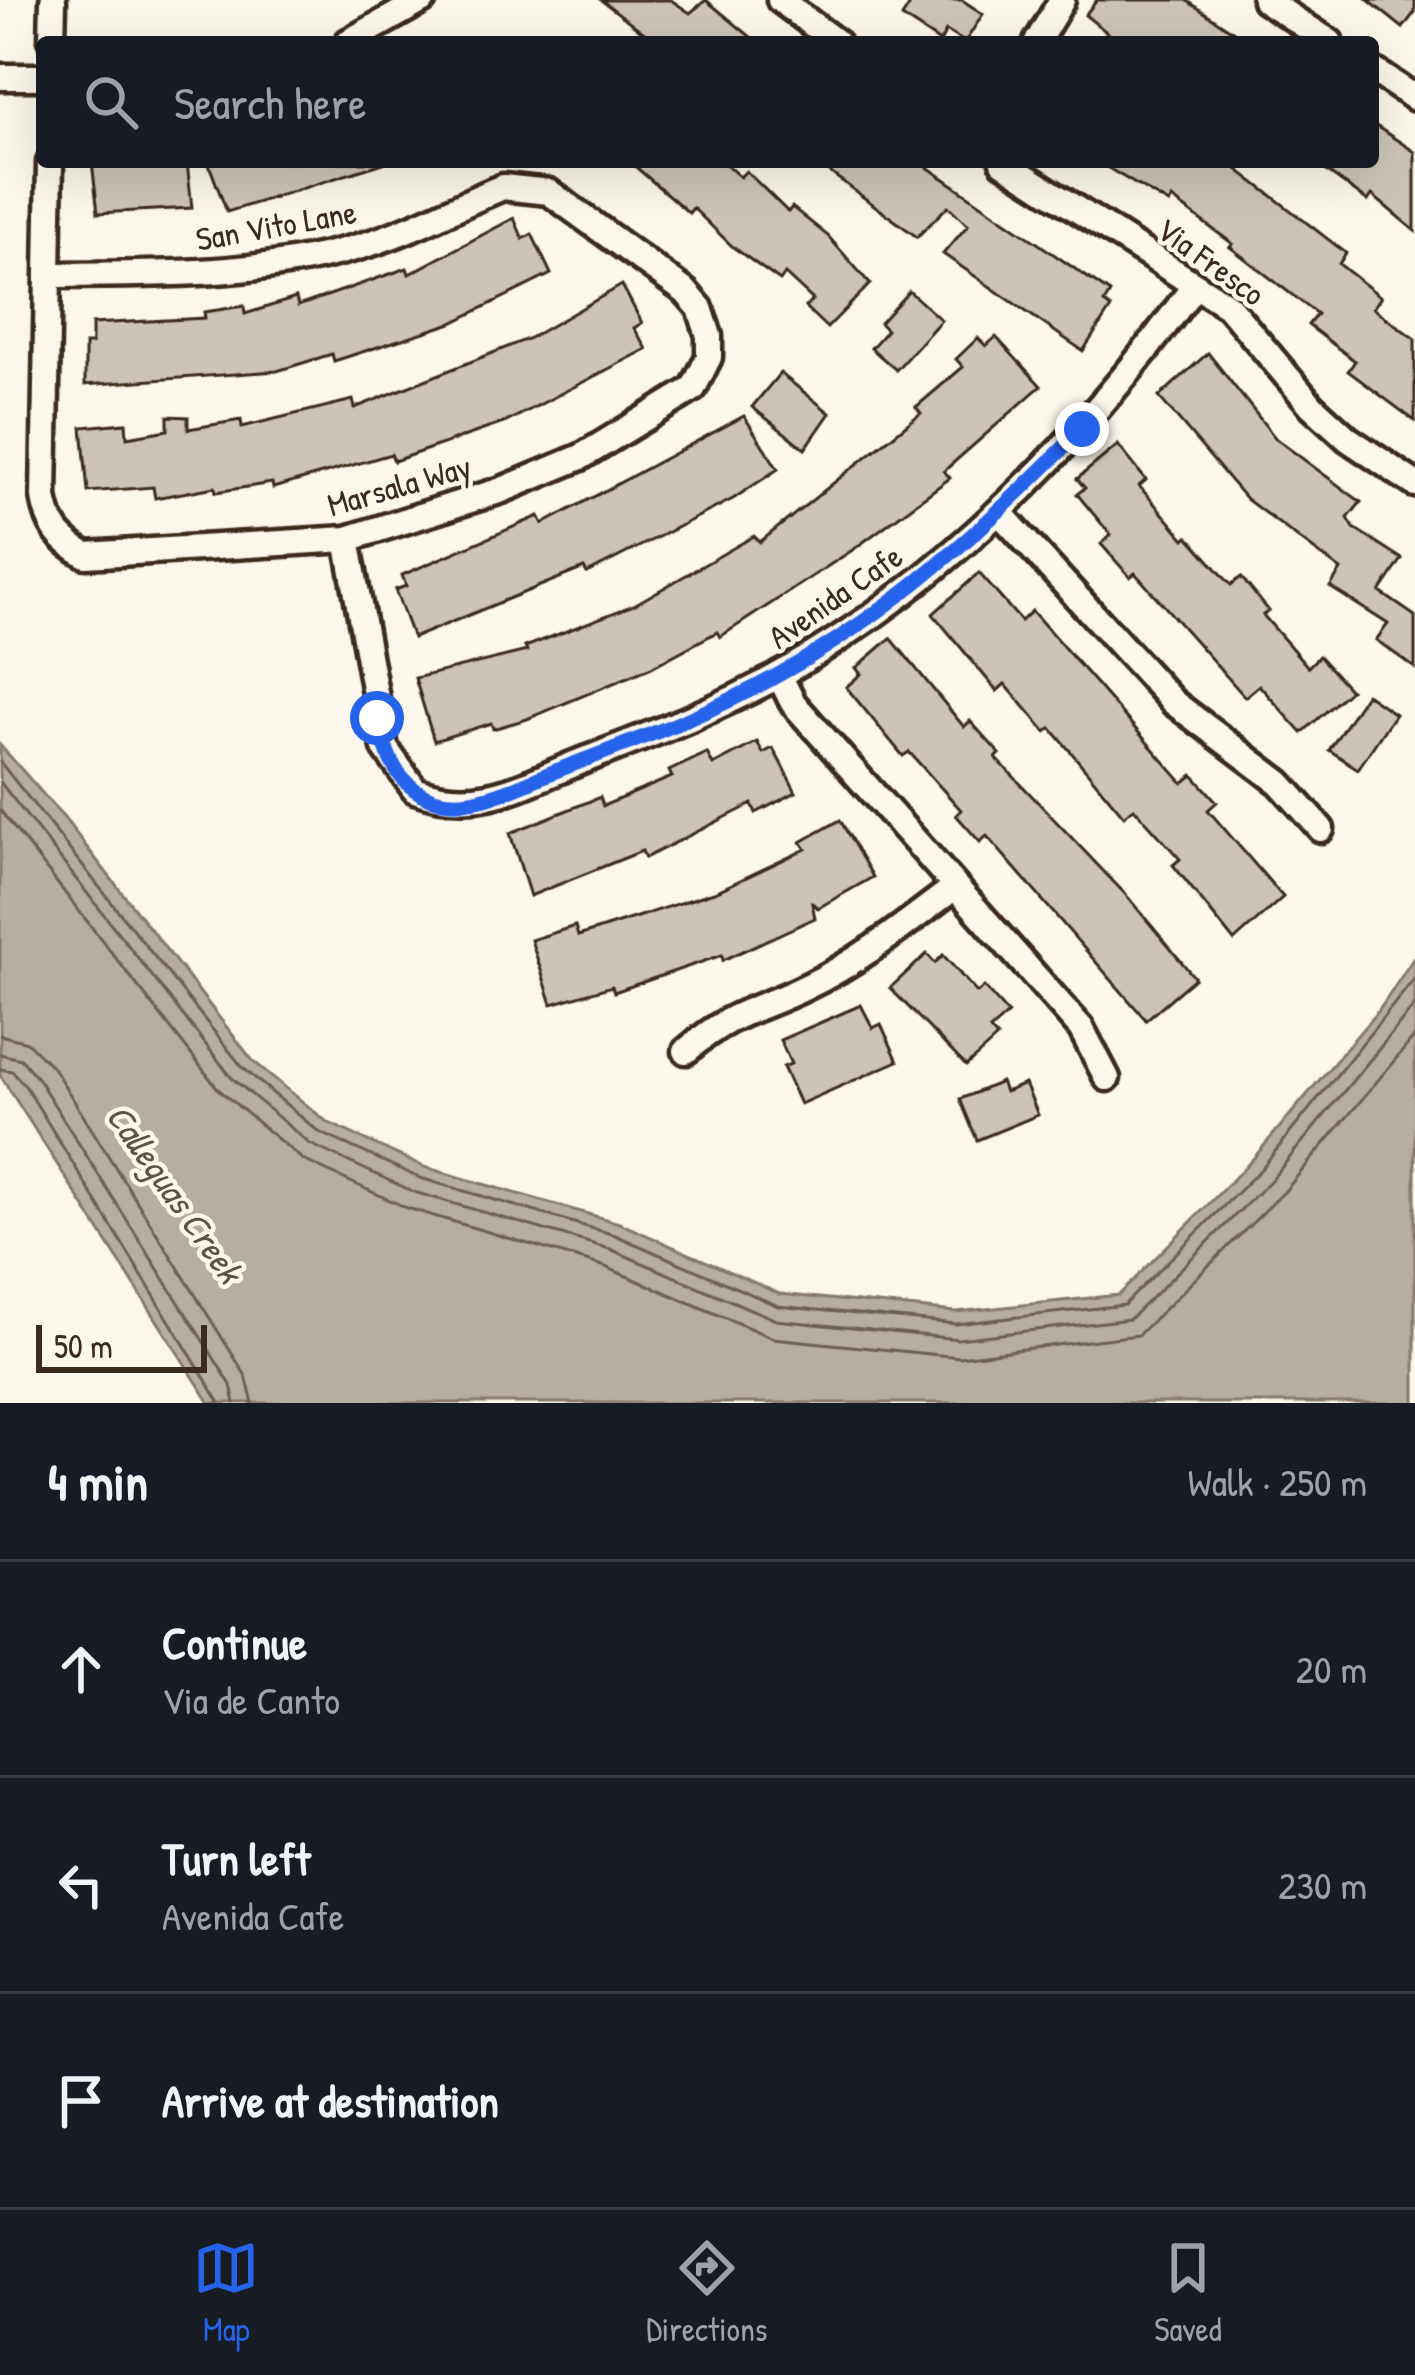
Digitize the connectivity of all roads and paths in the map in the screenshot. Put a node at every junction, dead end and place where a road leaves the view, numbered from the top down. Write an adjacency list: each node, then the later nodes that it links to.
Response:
1 (53, 0): 6 (street)
2 (423, 0): 7 (street)
3 (780, 0): 8 (street)
4 (1062, 0): 9 (street)
5 (1265, 0): 10 (street)
6 (52, 36)
7 (359, 36)
8 (828, 36)
9 (1041, 36)
10 (1321, 36)
11 (1379, 74): 14 (street)
12 (0, 77): 13 (street)
13 (36, 77)
14 (1415, 98)
15 (50, 168): 17 (street)
16 (1012, 168): 18 (street, Via Fresco)
17 (49, 275): 19 (street, San Vito Lane); 22 (street, Marsala Way)
18 (1195, 285): 20 (street, Via Fresco); 21 (street, Avenida Cafe)
19 (709, 357): 22 (street, Marsala Way)
20 (1415, 484)
21 (1000, 514): 23 (street, Avenida Cafe); 24 (street)
22 (346, 539): 23 (street, Avenida Cafe)
23 (779, 675): 25 (street)
24 (1321, 829)
25 (955, 886): 26 (street); 27 (street)
26 (686, 1051)
27 (1107, 1078)

